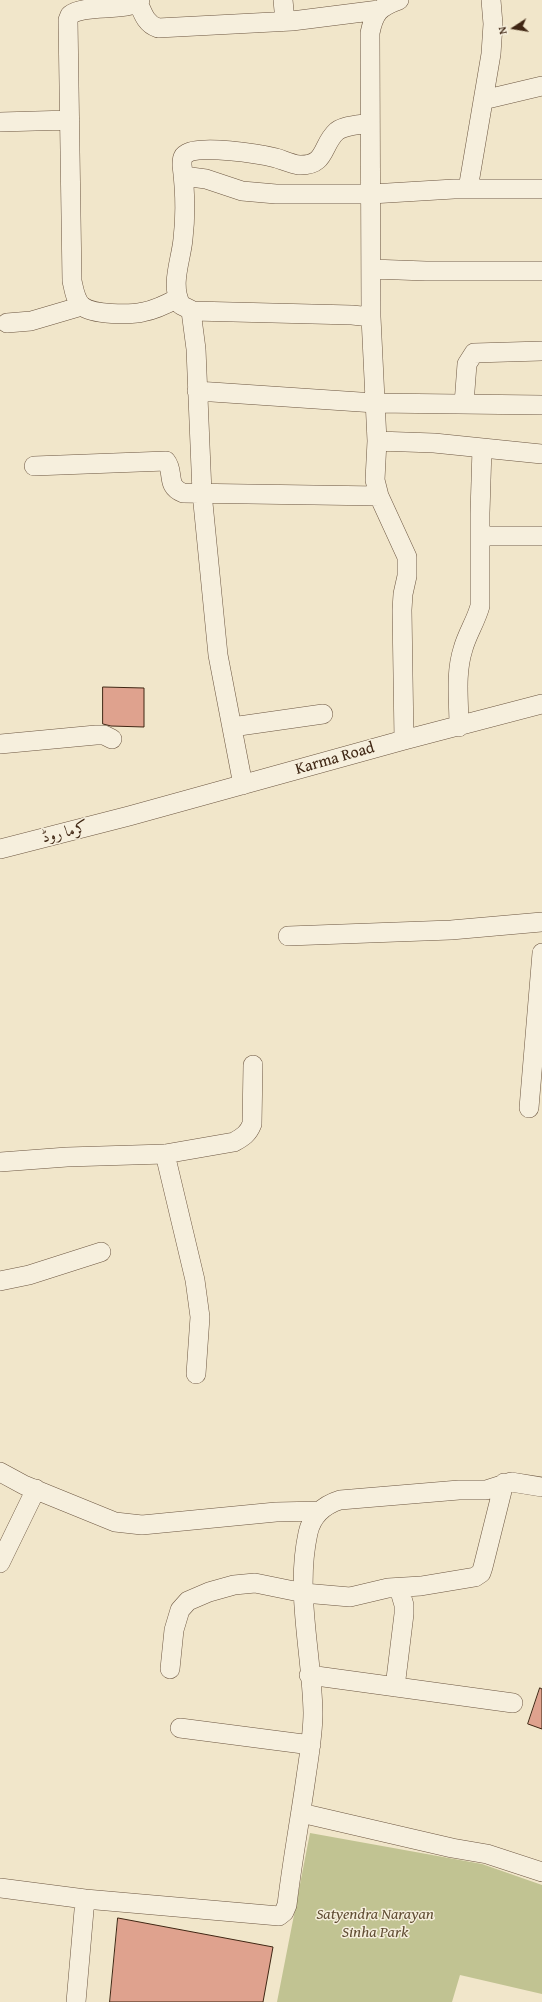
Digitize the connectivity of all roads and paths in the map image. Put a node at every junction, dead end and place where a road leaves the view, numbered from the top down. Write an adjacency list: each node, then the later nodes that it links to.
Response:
1 (283, 0): 6 (street)
2 (399, 0): 5 (street)
3 (491, 0): 8 (street)
4 (139, 1): 6 (street); 9 (street)
5 (379, 10): 6 (street); 11 (street)
6 (284, 21)
7 (542, 86): 8 (street)
8 (483, 100): 13 (street)
9 (70, 120): 10 (street); 19 (street)
10 (0, 122)
11 (370, 124): 12 (street); 15 (street)
12 (183, 176): 15 (street); 18 (street)
13 (468, 189): 14 (street); 15 (street)
14 (542, 189)
15 (371, 194): 16 (street)
16 (371, 269): 17 (street); 20 (street)
17 (542, 271)
18 (185, 305): 19 (street); 20 (street); 23 (street)
19 (82, 306): 21 (street)
20 (370, 317): 24 (street)
21 (7, 323)
22 (542, 352): 25 (street)
23 (197, 391): 24 (street); 31 (street)
24 (376, 403): 25 (street); 27 (street)
25 (464, 404): 26 (street)
26 (542, 405)
27 (377, 441): 28 (street); 32 (street)
28 (482, 448): 29 (street); 33 (street)
29 (542, 454)
30 (34, 466): 31 (street)
31 (202, 493): 32 (street); 37 (street)
32 (379, 496): 40 (street)
33 (480, 536): 34 (street); 38 (street)
34 (542, 536)
35 (542, 704): 38 (street, Karma Road)
36 (323, 714): 37 (street)
37 (232, 727): 42 (street)
38 (459, 727): 40 (street, Karma Road)
39 (112, 739): 41 (street)
40 (404, 740): 42 (street, Karma Road)
41 (0, 744)
42 (243, 785): 43 (street, Karma Road)
43 (129, 816): 44 (street, کرما روڈ)
44 (0, 849)
45 (542, 922): 46 (street)
46 (288, 936)
47 (542, 953): 49 (street)
48 (253, 1064): 50 (street)
49 (529, 1108)
50 (165, 1154): 51 (street); 54 (street)
51 (0, 1162)
52 (101, 1252): 53 (street)
53 (0, 1281)
54 (196, 1374)
55 (0, 1472): 58 (street)
56 (504, 1484): 57 (street); 59 (street); 61 (street)
57 (542, 1487)
58 (36, 1489): 59 (street); 60 (street)
59 (320, 1511): 62 (street)
60 (0, 1563)
61 (399, 1588): 62 (street); 65 (street)
62 (304, 1593): 63 (street); 64 (street)
63 (170, 1669)
64 (309, 1675): 65 (street); 68 (street)
65 (396, 1687): 66 (street)
66 (512, 1703)
67 (180, 1728): 68 (street)
68 (311, 1745): 69 (street)
69 (301, 1813): 70 (street); 72 (street)
70 (542, 1872)
71 (0, 1888): 72 (street)
72 (85, 1899): 73 (street)
73 (76, 2002)

